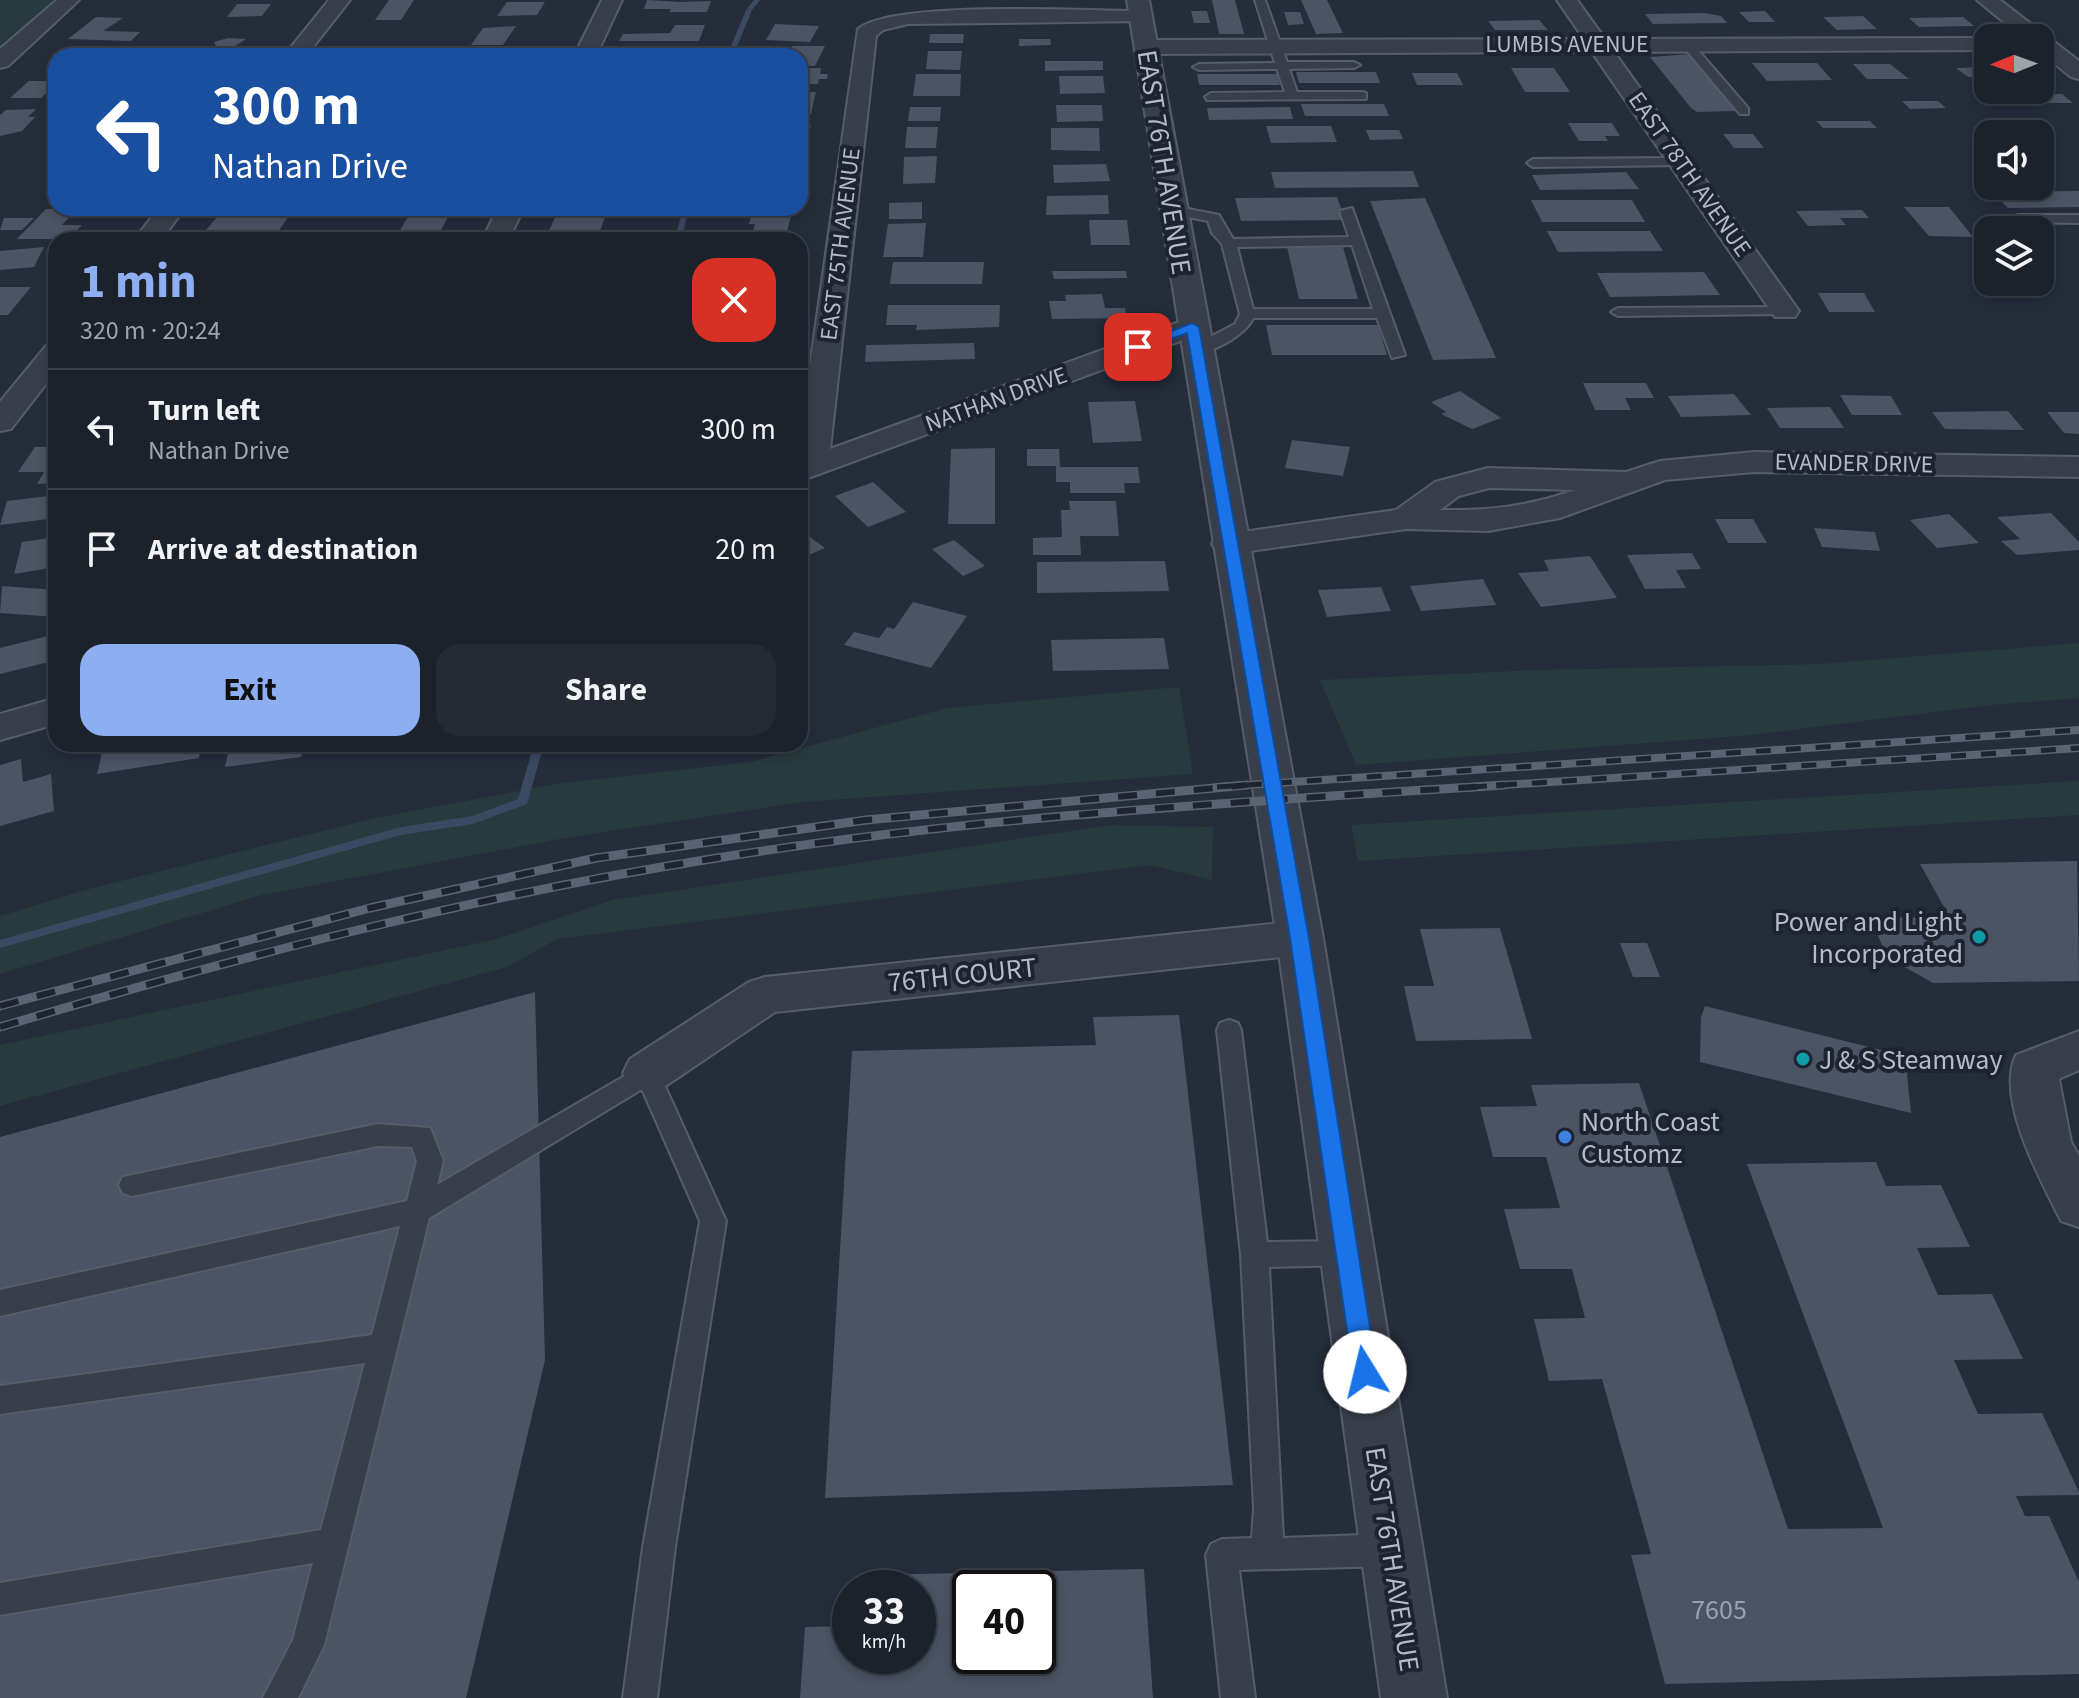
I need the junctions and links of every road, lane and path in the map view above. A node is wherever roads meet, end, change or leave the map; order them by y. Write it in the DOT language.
graph roads {
  1 [pos="69,0"];
  2 [pos="340,0"];
  3 [pos="612,0"];
  4 [pos="1260,0"];
  5 [pos="1567,0"];
  6 [pos="1987,0"];
  7 [pos="1139,9"];
  8 [pos="2017,24"];
  9 [pos="1598,44"];
  10 [pos="1687,44"];
  11 [pos="1974,44"];
  12 [pos="1273,45"];
  13 [pos="1146,47"];
  14 [pos="301,48"];
  15 [pos="589,48"];
  16 [pos="2054,53"];
  17 [pos="0,61"];
  18 [pos="1354,65"];
  19 [pos="1199,67"];
  20 [pos="1283,67"];
  21 [pos="2079,72"];
  22 [pos="1292,96"];
  23 [pos="1362,96"];
  24 [pos="1211,97"];
  25 [pos="1744,111"];
  26 [pos="1683,162"];
  27 [pos="1533,163"];
  28 [pos="1173,210"];
  29 [pos="1347,211"];
  30 [pos="166,216"];
  31 [pos="2054,219"];
  32 [pos="2079,219"];
  33 [pos="153,232"];
  34 [pos="1358,241"];
  35 [pos="1229,243"];
  36 [pos="1785,311"];
  37 [pos="1618,312"];
  38 [pos="1382,313"];
  39 [pos="1247,314"];
  40 [pos="1194,338"];
  41 [pos="1397,355"];
  42 [pos="0,382"];
  43 [pos="44,382"];
  44 [pos="0,422"];
  45 [pos="808,454"];
  46 [pos="808,467"];
  47 [pos="2079,467"];
  48 [pos="1229,544"];
  49 [pos="48,713"];
  50 [pos="0,727"];
  51 [pos="1300,938"];
  52 [pos="1229,1030"];
  53 [pos="2079,1050"];
  54 [pos="647,1073"];
  55 [pos="132,1185"];
  56 [pos="2079,1205"];
  57 [pos="419,1210"];
  58 [pos="1347,1253"];
  59 [pos="1255,1255"];
  60 [pos="0,1303"];
  61 [pos="384,1347"];
  62 [pos="0,1400"];
  63 [pos="334,1544"];
  64 [pos="1392,1550"];
  65 [pos="1267,1552"];
  66 [pos="0,1599"];
  67 [pos="280,1698"];
  68 [pos="640,1698"];
  69 [pos="1238,1698"];
  70 [pos="1414,1698"];
  1 -- 17 [label="street"];
  2 -- 14 [label="street"];
  3 -- 15 [label="street"];
  4 -- 12 [label="lane"];
  5 -- 9 [label="street, EAST 78TH AVENUE"];
  6 -- 8 [label="street"];
  7 -- 13 [label="street, EAST 76TH AVENUE"];
  7 -- 45 [label="street, EAST 75TH AVENUE"];
  9 -- 10 [label="street, LUMBIS AVENUE"];
  9 -- 12 [label="street, LUMBIS AVENUE"];
  9 -- 26 [label="street, EAST 78TH AVENUE"];
  10 -- 11 [label="street, LUMBIS AVENUE"];
  10 -- 25 [label="lane"];
  12 -- 13 [label="street, LUMBIS AVENUE"];
  12 -- 20 [label="lane"];
  13 -- 28 [label="street, EAST 76TH AVENUE"];
  16 -- 21 [label="street"];
  18 -- 20 [label="lane"];
  19 -- 20 [label="lane"];
  20 -- 22 [label="lane"];
  22 -- 23 [label="lane"];
  22 -- 24 [label="lane"];
  26 -- 27 [label="lane"];
  26 -- 36 [label="street, EAST 78TH AVENUE"];
  28 -- 35 [label="lane"];
  28 -- 40 [label="street, EAST 76TH AVENUE"];
  29 -- 34 [label="lane"];
  30 -- 33 [label="street"];
  31 -- 32 [label="lane"];
  34 -- 35 [label="lane"];
  34 -- 38 [label="lane"];
  35 -- 39 [label="lane"];
  36 -- 37 [label="lane"];
  38 -- 39 [label="lane"];
  38 -- 41 [label="lane"];
  39 -- 40 [label="lane"];
  40 -- 46 [label="street, NATHAN DRIVE"];
  40 -- 48 [label="street, EAST 76TH AVENUE"];
  42 -- 43 [label="street"];
  43 -- 44 [label="street"];
  47 -- 48 [label="street, EVANDER DRIVE"];
  48 -- 51 [label="street, EAST 76TH AVENUE"];
  49 -- 50 [label="street"];
  51 -- 54 [label="street, 76TH COURT"];
  51 -- 58 [label="street, EAST 76TH AVENUE"];
  52 -- 59 [label="lane"];
  53 -- 56 [label="street"];
  54 -- 57 [label="lane"];
  54 -- 68 [label="lane"];
  55 -- 57 [label="lane"];
  57 -- 60 [label="lane"];
  57 -- 61 [label="lane"];
  58 -- 59 [label="lane"];
  58 -- 64 [label="street, EAST 76TH AVENUE"];
  59 -- 65 [label="lane"];
  61 -- 62 [label="lane"];
  61 -- 63 [label="lane"];
  63 -- 66 [label="lane"];
  63 -- 67 [label="lane"];
  64 -- 65 [label="lane"];
  64 -- 70 [label="street, EAST 76TH AVENUE"];
  65 -- 69 [label="lane"];
}
